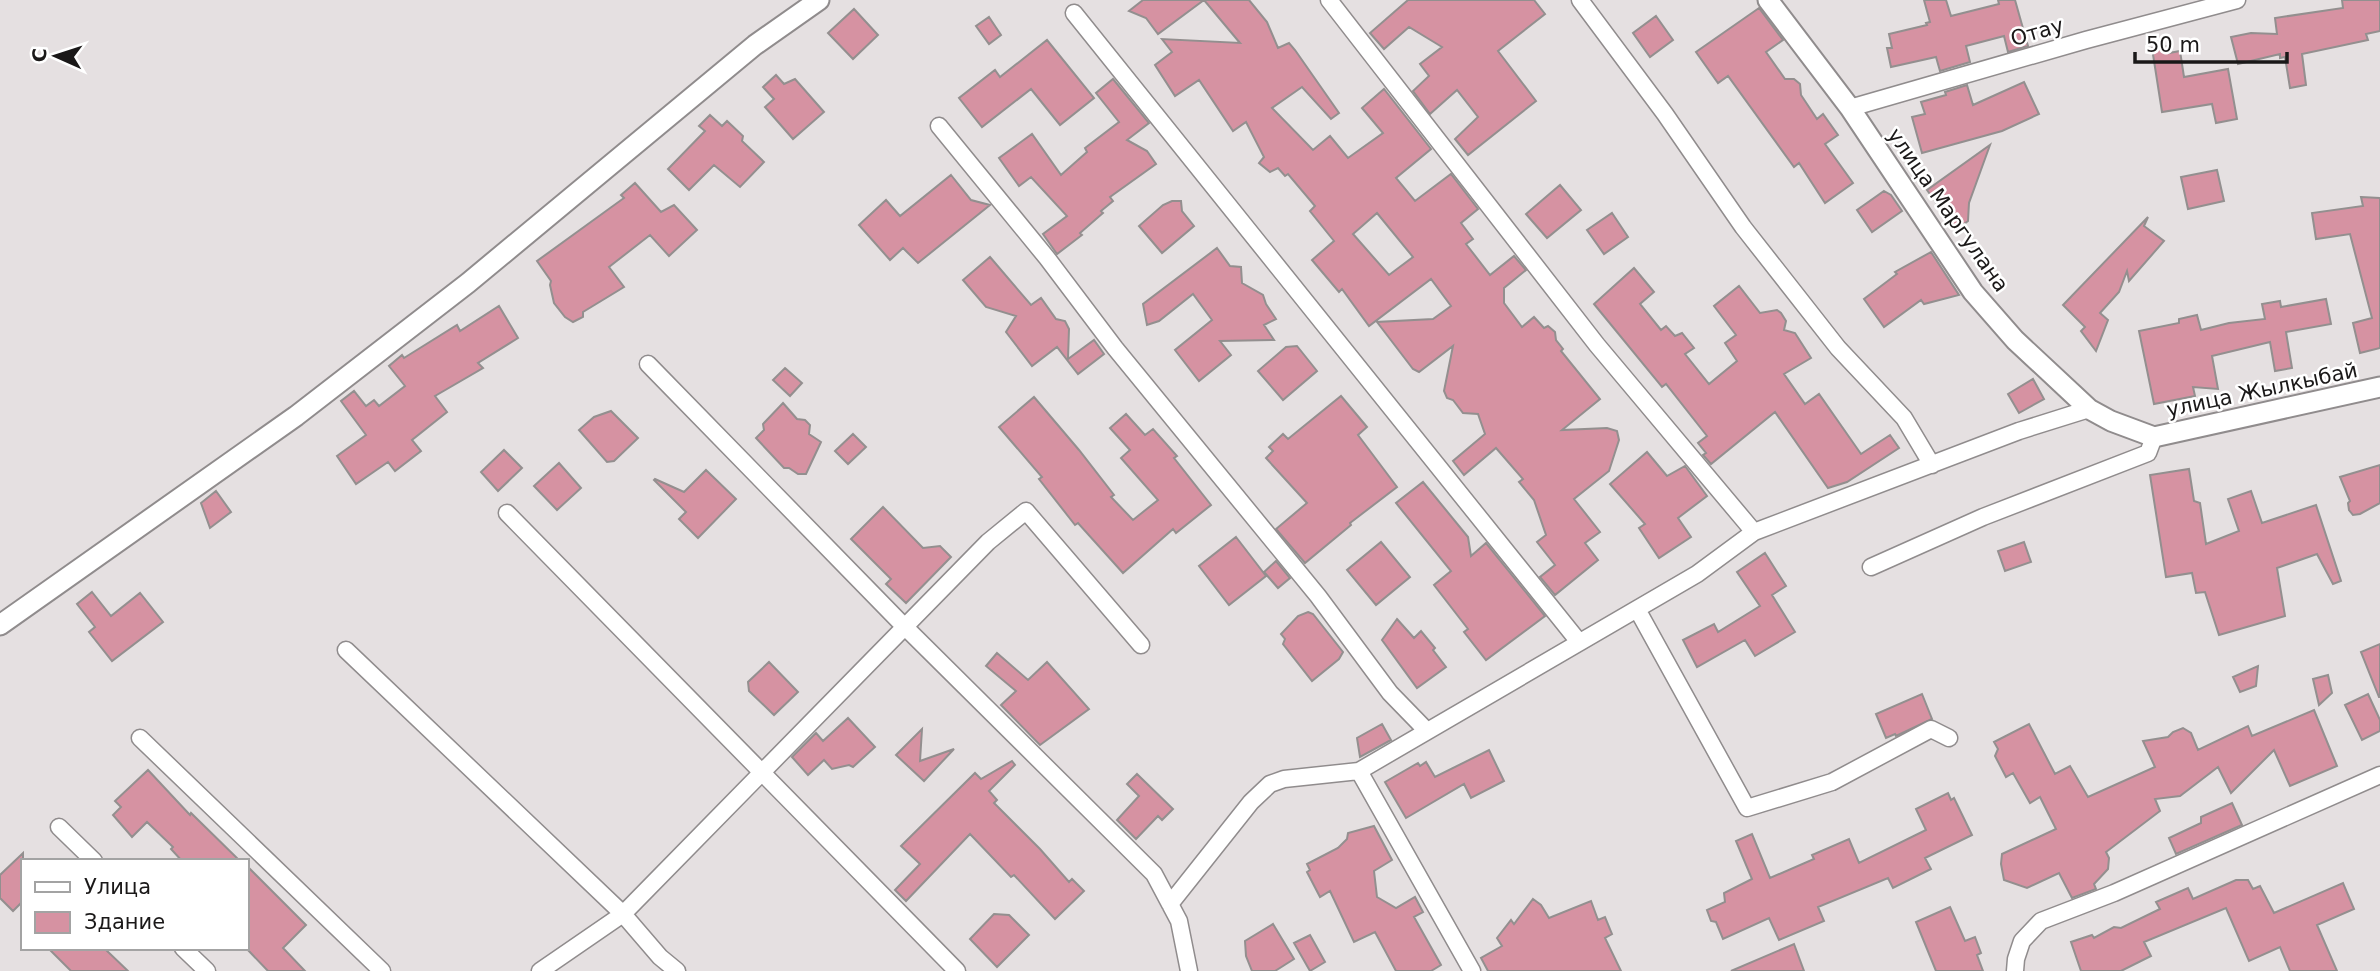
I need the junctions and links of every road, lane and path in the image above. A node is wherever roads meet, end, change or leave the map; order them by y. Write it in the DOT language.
graph roads {
  1 [pos="819,0"];
  2 [pos="1329,0"];
  3 [pos="1580,0"];
  4 [pos="1768,0"];
  5 [pos="2237,0"];
  6 [pos="1074,13"];
  7 [pos="1850,108"];
  8 [pos="939,126"];
  9 [pos="648,364"];
  10 [pos="2380,387"];
  11 [pos="2089,408"];
  12 [pos="2154,437"];
  13 [pos="1932,465"];
  14 [pos="507,513"];
  15 [pos="1754,532"];
  16 [pos="1871,567"];
  17 [pos="1637,609"];
  18 [pos="0,625"];
  19 [pos="905,627"];
  20 [pos="1579,642"];
  21 [pos="1141,645"];
  22 [pos="346,650"];
  23 [pos="1427,731"];
  24 [pos="140,738"];
  25 [pos="1949,738"];
  26 [pos="1359,771"];
  27 [pos="760,773"];
  28 [pos="2380,775"];
  29 [pos="59,827"];
  30 [pos="91,859"];
  31 [pos="1170,904"];
  32 [pos="623,914"];
  33 [pos="185,950"];
  34 [pos="206,971"];
  35 [pos="382,971"];
  36 [pos="540,971"];
  37 [pos="677,971"];
  38 [pos="957,971"];
  39 [pos="1189,971"];
  40 [pos="1472,971"];
  41 [pos="2015,971"];
  1 -- 18 [label="street"];
  2 -- 15 [label="street"];
  3 -- 13 [label="street"];
  4 -- 7 [label="street, улица Маргулана"];
  5 -- 7 [label="street, Отау"];
  6 -- 20 [label="street"];
  7 -- 11 [label="street, улица Маргулана"];
  8 -- 23 [label="street"];
  9 -- 19 [label="street"];
  10 -- 12 [label="street, улица Жылкыбай"];
  11 -- 12 [label="street, улица Маргулана"];
  11 -- 13 [label="street"];
  12 -- 16 [label="street"];
  13 -- 15 [label="street"];
  14 -- 27 [label="street"];
  15 -- 17 [label="street"];
  17 -- 20 [label="street"];
  17 -- 25 [label="street"];
  19 -- 21 [label="street"];
  19 -- 27 [label="street"];
  19 -- 31 [label="street"];
  20 -- 23 [label="street"];
  22 -- 32 [label="street"];
  23 -- 26 [label="street"];
  24 -- 35 [label="street"];
  26 -- 31 [label="street"];
  26 -- 40 [label="street"];
  27 -- 32 [label="street"];
  27 -- 38 [label="street"];
  28 -- 41 [label="street"];
  29 -- 30 [label="street"];
  31 -- 39 [label="street"];
  32 -- 36 [label="street"];
  32 -- 37 [label="street"];
  33 -- 34 [label="street"];
}
